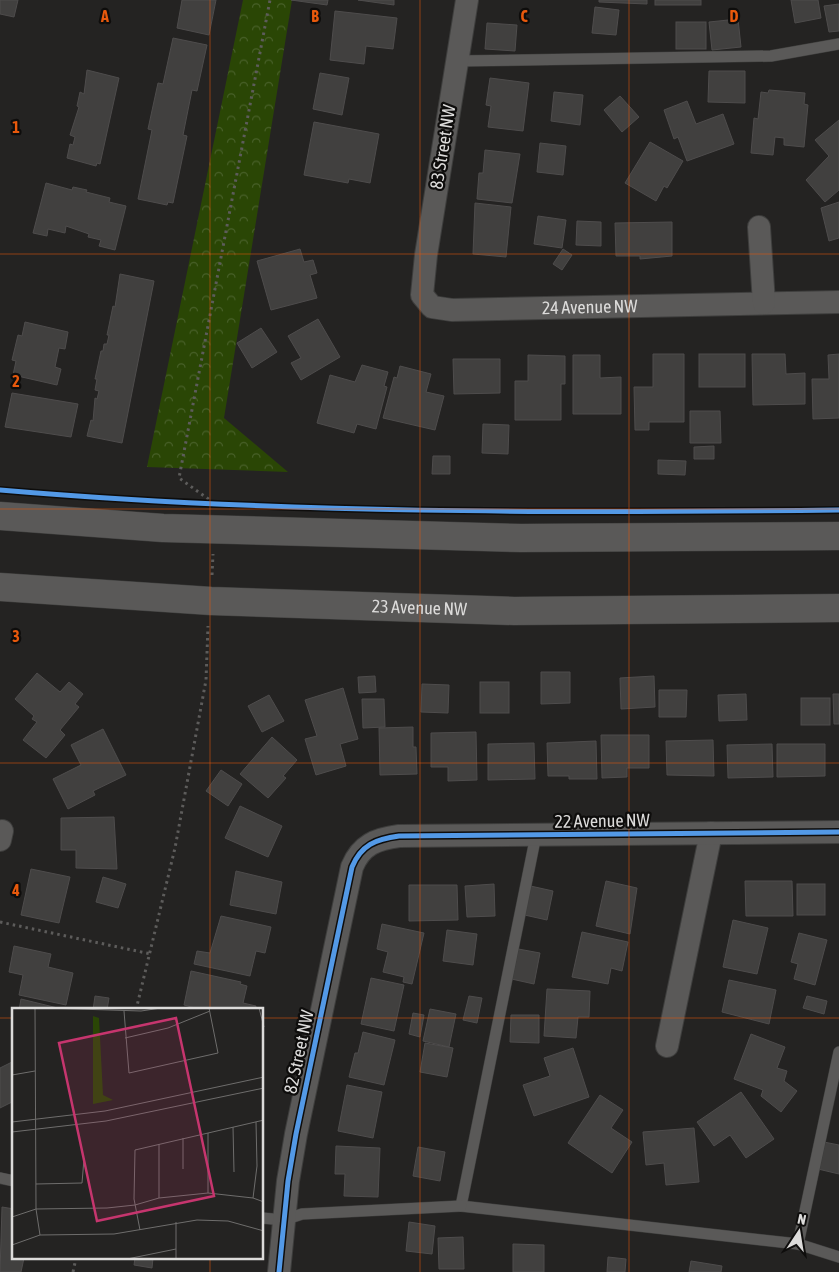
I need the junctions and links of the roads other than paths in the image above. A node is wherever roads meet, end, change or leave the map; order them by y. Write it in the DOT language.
graph roads {
  1 [pos="467,0"];
  2 [pos="839,44"];
  3 [pos="456,62"];
  4 [pos="759,228"];
  5 [pos="422,295"];
  6 [pos="839,302"];
  7 [pos="764,303"];
  8 [pos="0,516"];
  9 [pos="839,536"];
  10 [pos="0,587"];
  11 [pos="839,608"];
  12 [pos="839,832"];
  13 [pos="711,833"];
  14 [pos="536,835"];
  15 [pos="367,845"];
  16 [pos="667,1046"];
  17 [pos="839,1052"];
  18 [pos="461,1206"];
  19 [pos="273,1219"];
  20 [pos="798,1244"];
  21 [pos="839,1257"];
  22 [pos="279,1272"];
  1 -- 3 [label="street, 83 Street NW"];
  2 -- 3 [label="lane"];
  3 -- 5 [label="street, 83 Street NW"];
  4 -- 7 [label="street"];
  5 -- 7 [label="street, 24 Avenue NW"];
  6 -- 7 [label="street, 24 Avenue NW"];
  8 -- 9 [label="main road"];
  10 -- 11 [label="main road, 23 Avenue NW"];
  12 -- 13 [label="street, 22 Avenue NW"];
  13 -- 14 [label="street, 22 Avenue NW"];
  13 -- 16 [label="street"];
  14 -- 15 [label="street, 22 Avenue NW"];
  14 -- 18 [label="lane"];
  15 -- 19 [label="street, 82 Street NW"];
  17 -- 20 [label="lane"];
  18 -- 19 [label="lane"];
  18 -- 20 [label="lane"];
  19 -- 22 [label="street, 82 Street NW"];
  20 -- 21 [label="lane"];
}
